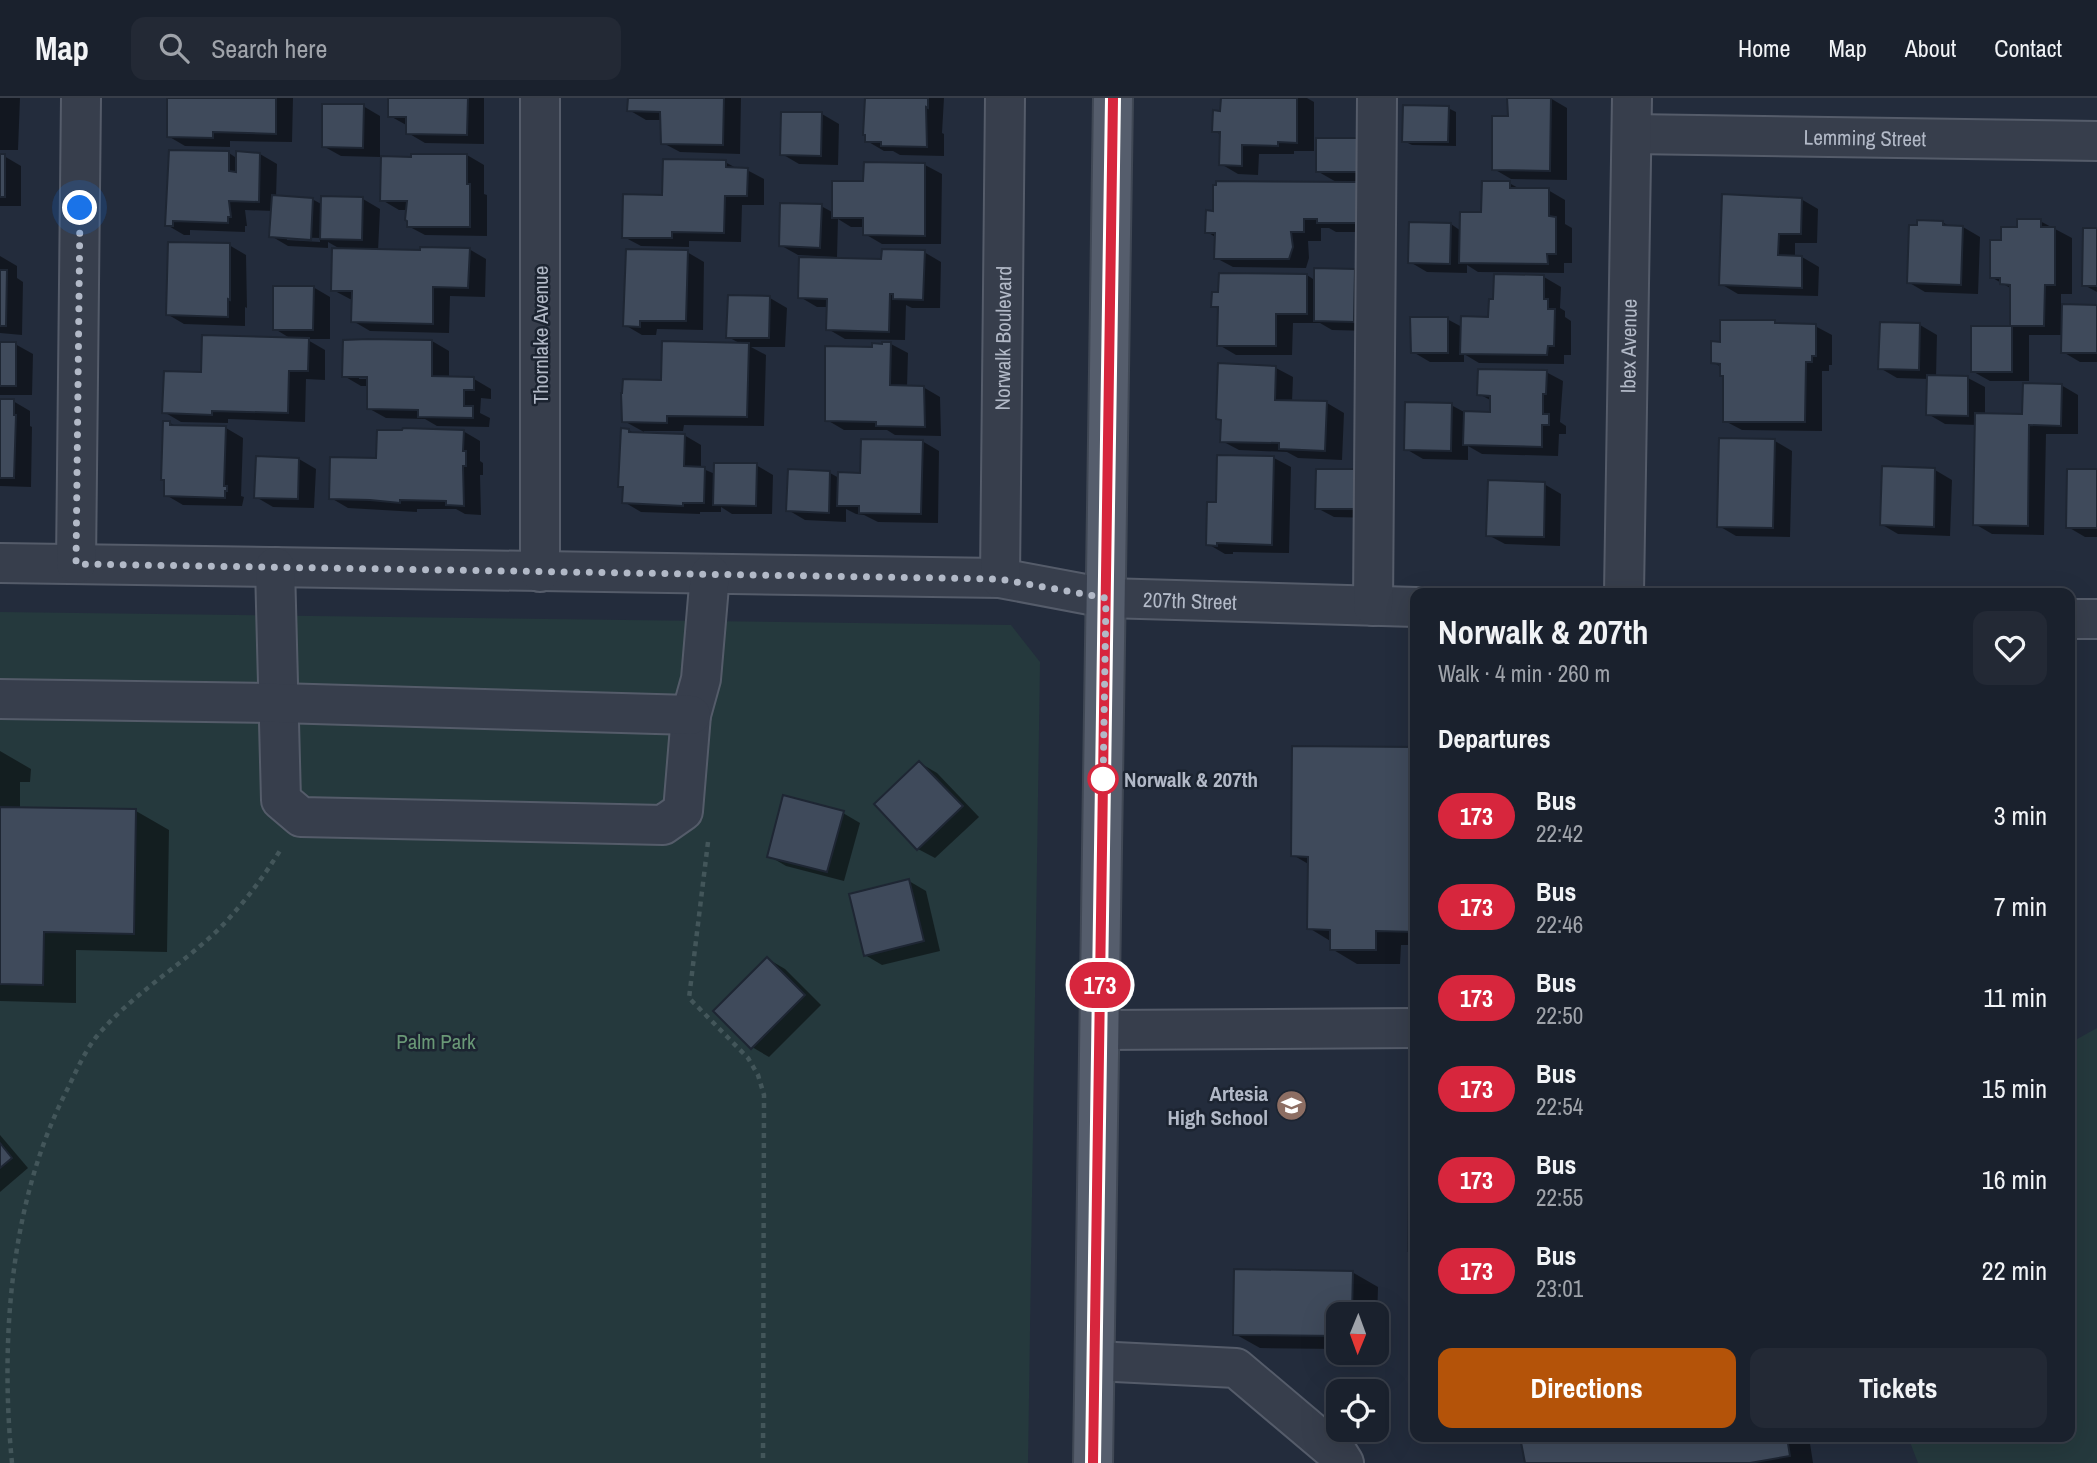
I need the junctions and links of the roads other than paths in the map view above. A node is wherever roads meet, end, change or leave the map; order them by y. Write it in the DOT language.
graph roads {
  1 [pos="81,98"];
  2 [pos="540,98"];
  3 [pos="1005,98"];
  4 [pos="1113,98"];
  5 [pos="1377,98"];
  6 [pos="1632,116"];
  7 [pos="2097,141"];
  8 [pos="0,563"];
  9 [pos="76,564"];
  10 [pos="275,567"];
  11 [pos="540,572"];
  12 [pos="709,574"];
  13 [pos="999,579"];
  14 [pos="1624,588"];
  15 [pos="1106,598"];
  16 [pos="1373,606"];
  17 [pos="1410,607"];
  18 [pos="2075,619"];
  19 [pos="2097,620"];
  20 [pos="0,699"];
  21 [pos="279,703"];
  22 [pos="691,715"];
  23 [pos="1410,1028"];
  24 [pos="1100,1030"];
  25 [pos="1095,1361"];
  26 [pos="1093,1463"];
  27 [pos="1344,1463"];
  1 -- 9 [label="street"];
  2 -- 11 [label="street, Thornlake Avenue"];
  3 -- 13 [label="street, Norwalk Boulevard"];
  4 -- 15 [label="main road"];
  5 -- 16 [label="street"];
  6 -- 7 [label="street, Lemming Street"];
  6 -- 14 [label="street, Ibex Avenue"];
  8 -- 9 [label="street, 207th Street"];
  9 -- 10 [label="street, 207th Street"];
  10 -- 11 [label="street, 207th Street"];
  10 -- 21 [label="street"];
  11 -- 12 [label="street, 207th Street"];
  12 -- 13 [label="street, 207th Street"];
  12 -- 22 [label="street"];
  13 -- 15 [label="street, 207th Street"];
  15 -- 16 [label="street, 207th Street"];
  15 -- 24 [label="main road"];
  16 -- 17 [label="street, 207th Street"];
  18 -- 19 [label="street"];
  20 -- 21 [label="street"];
  21 -- 22 [label="street"];
  21 -- 22 [label="street"];
  23 -- 24 [label="street"];
  24 -- 25 [label="main road"];
  25 -- 26 [label="main road"];
  25 -- 27 [label="street"];
}
